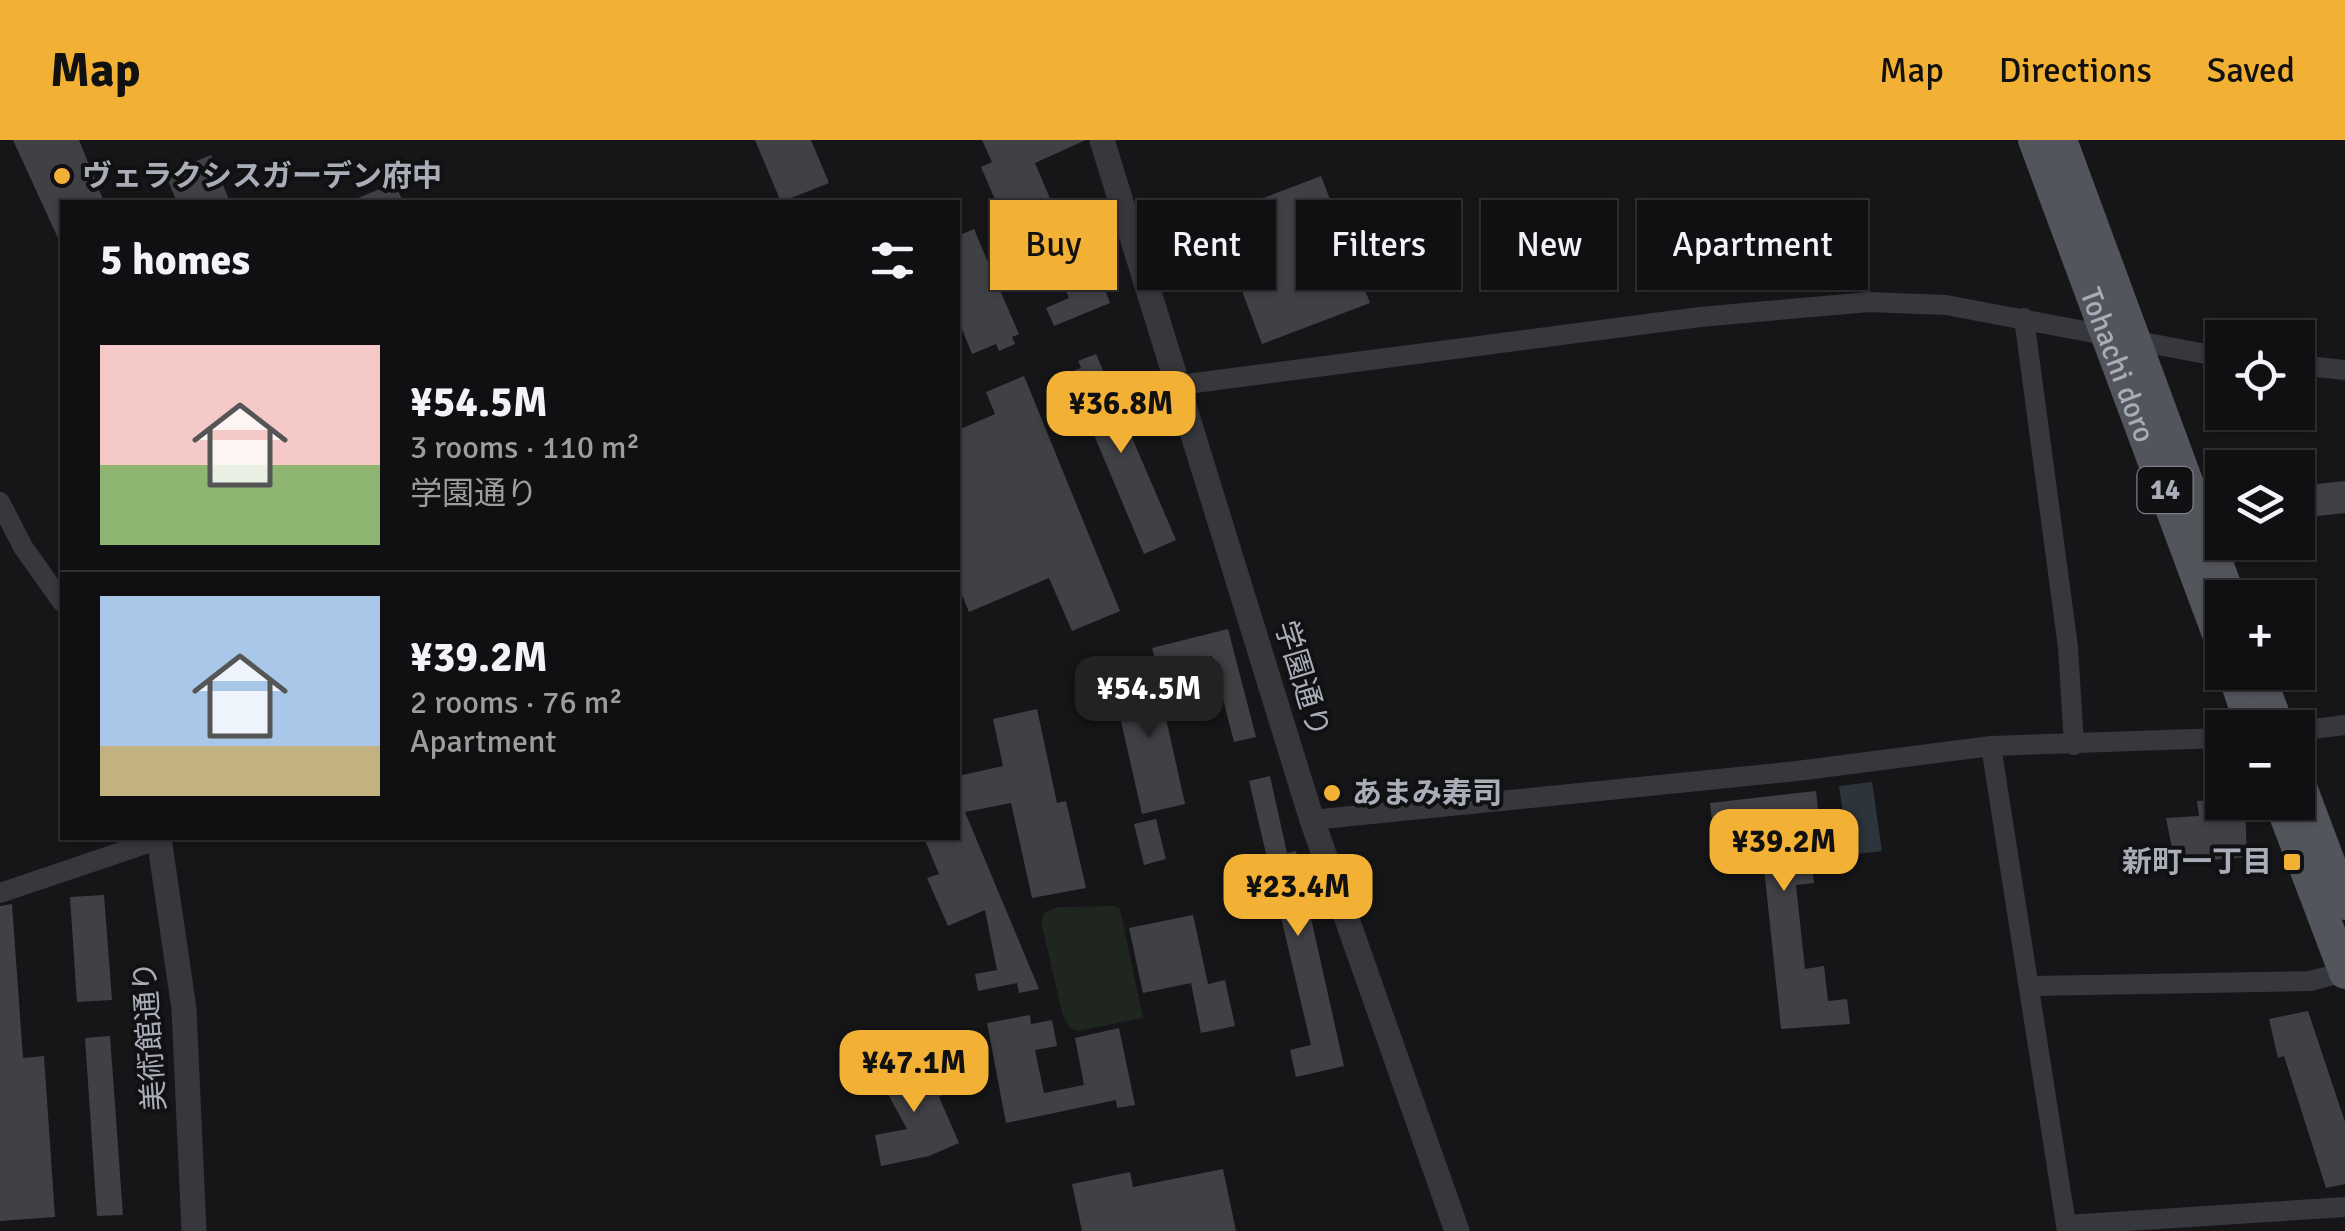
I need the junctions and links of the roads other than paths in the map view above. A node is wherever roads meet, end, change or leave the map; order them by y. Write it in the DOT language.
graph roads {
  1 [pos="1102,140"];
  2 [pos="2034,140"];
  3 [pos="2061,140"];
  4 [pos="2024,318"];
  5 [pos="2122,339"];
  6 [pos="2205,354"];
  7 [pos="2315,367"];
  8 [pos="2345,370"];
  9 [pos="1179,385"];
  10 [pos="0,502"];
  11 [pos="2222,580"];
  12 [pos="2205,593"];
  13 [pos="60,599"];
  14 [pos="2345,725"];
  15 [pos="2315,729"];
  16 [pos="2205,739"];
  17 [pos="2074,745"];
  18 [pos="1991,746"];
  19 [pos="1312,820"];
  20 [pos="2287,820"];
  21 [pos="2313,820"];
  22 [pos="153,840"];
  23 [pos="159,840"];
  24 [pos="0,894"];
  25 [pos="2345,904"];
  26 [pos="2345,973"];
  27 [pos="2028,986"];
  28 [pos="2340,1208"];
  29 [pos="2066,1228"];
  30 [pos="194,1231"];
  31 [pos="1457,1231"];
  32 [pos="2338,1231"];
  1 -- 9 [label="street, 学園通り"];
  2 -- 5 [label="main road, Tohachi doro / 14"];
  3 -- 5 [label="main road, Tohachi doro / 14"];
  4 -- 5 [label="street"];
  4 -- 9 [label="street"];
  4 -- 17 [label="street"];
  5 -- 6 [label="street"];
  5 -- 11 [label="main road, Tohachi doro / 14"];
  5 -- 12 [label="main road, Tohachi doro / 14"];
  7 -- 8 [label="street"];
  9 -- 19 [label="street, 学園通り"];
  10 -- 13 [label="street"];
  14 -- 15 [label="street"];
  16 -- 17 [label="street"];
  17 -- 18 [label="street"];
  18 -- 19 [label="street"];
  18 -- 27 [label="street"];
  19 -- 31 [label="street, 学園通り"];
  20 -- 26 [label="main road"];
  21 -- 25 [label="main road"];
  22 -- 24 [label="street"];
  23 -- 30 [label="street, 美術館通り"];
  26 -- 27 [label="street"];
  27 -- 29 [label="street"];
  28 -- 29 [label="street"];
  28 -- 32 [label="street"];
}
